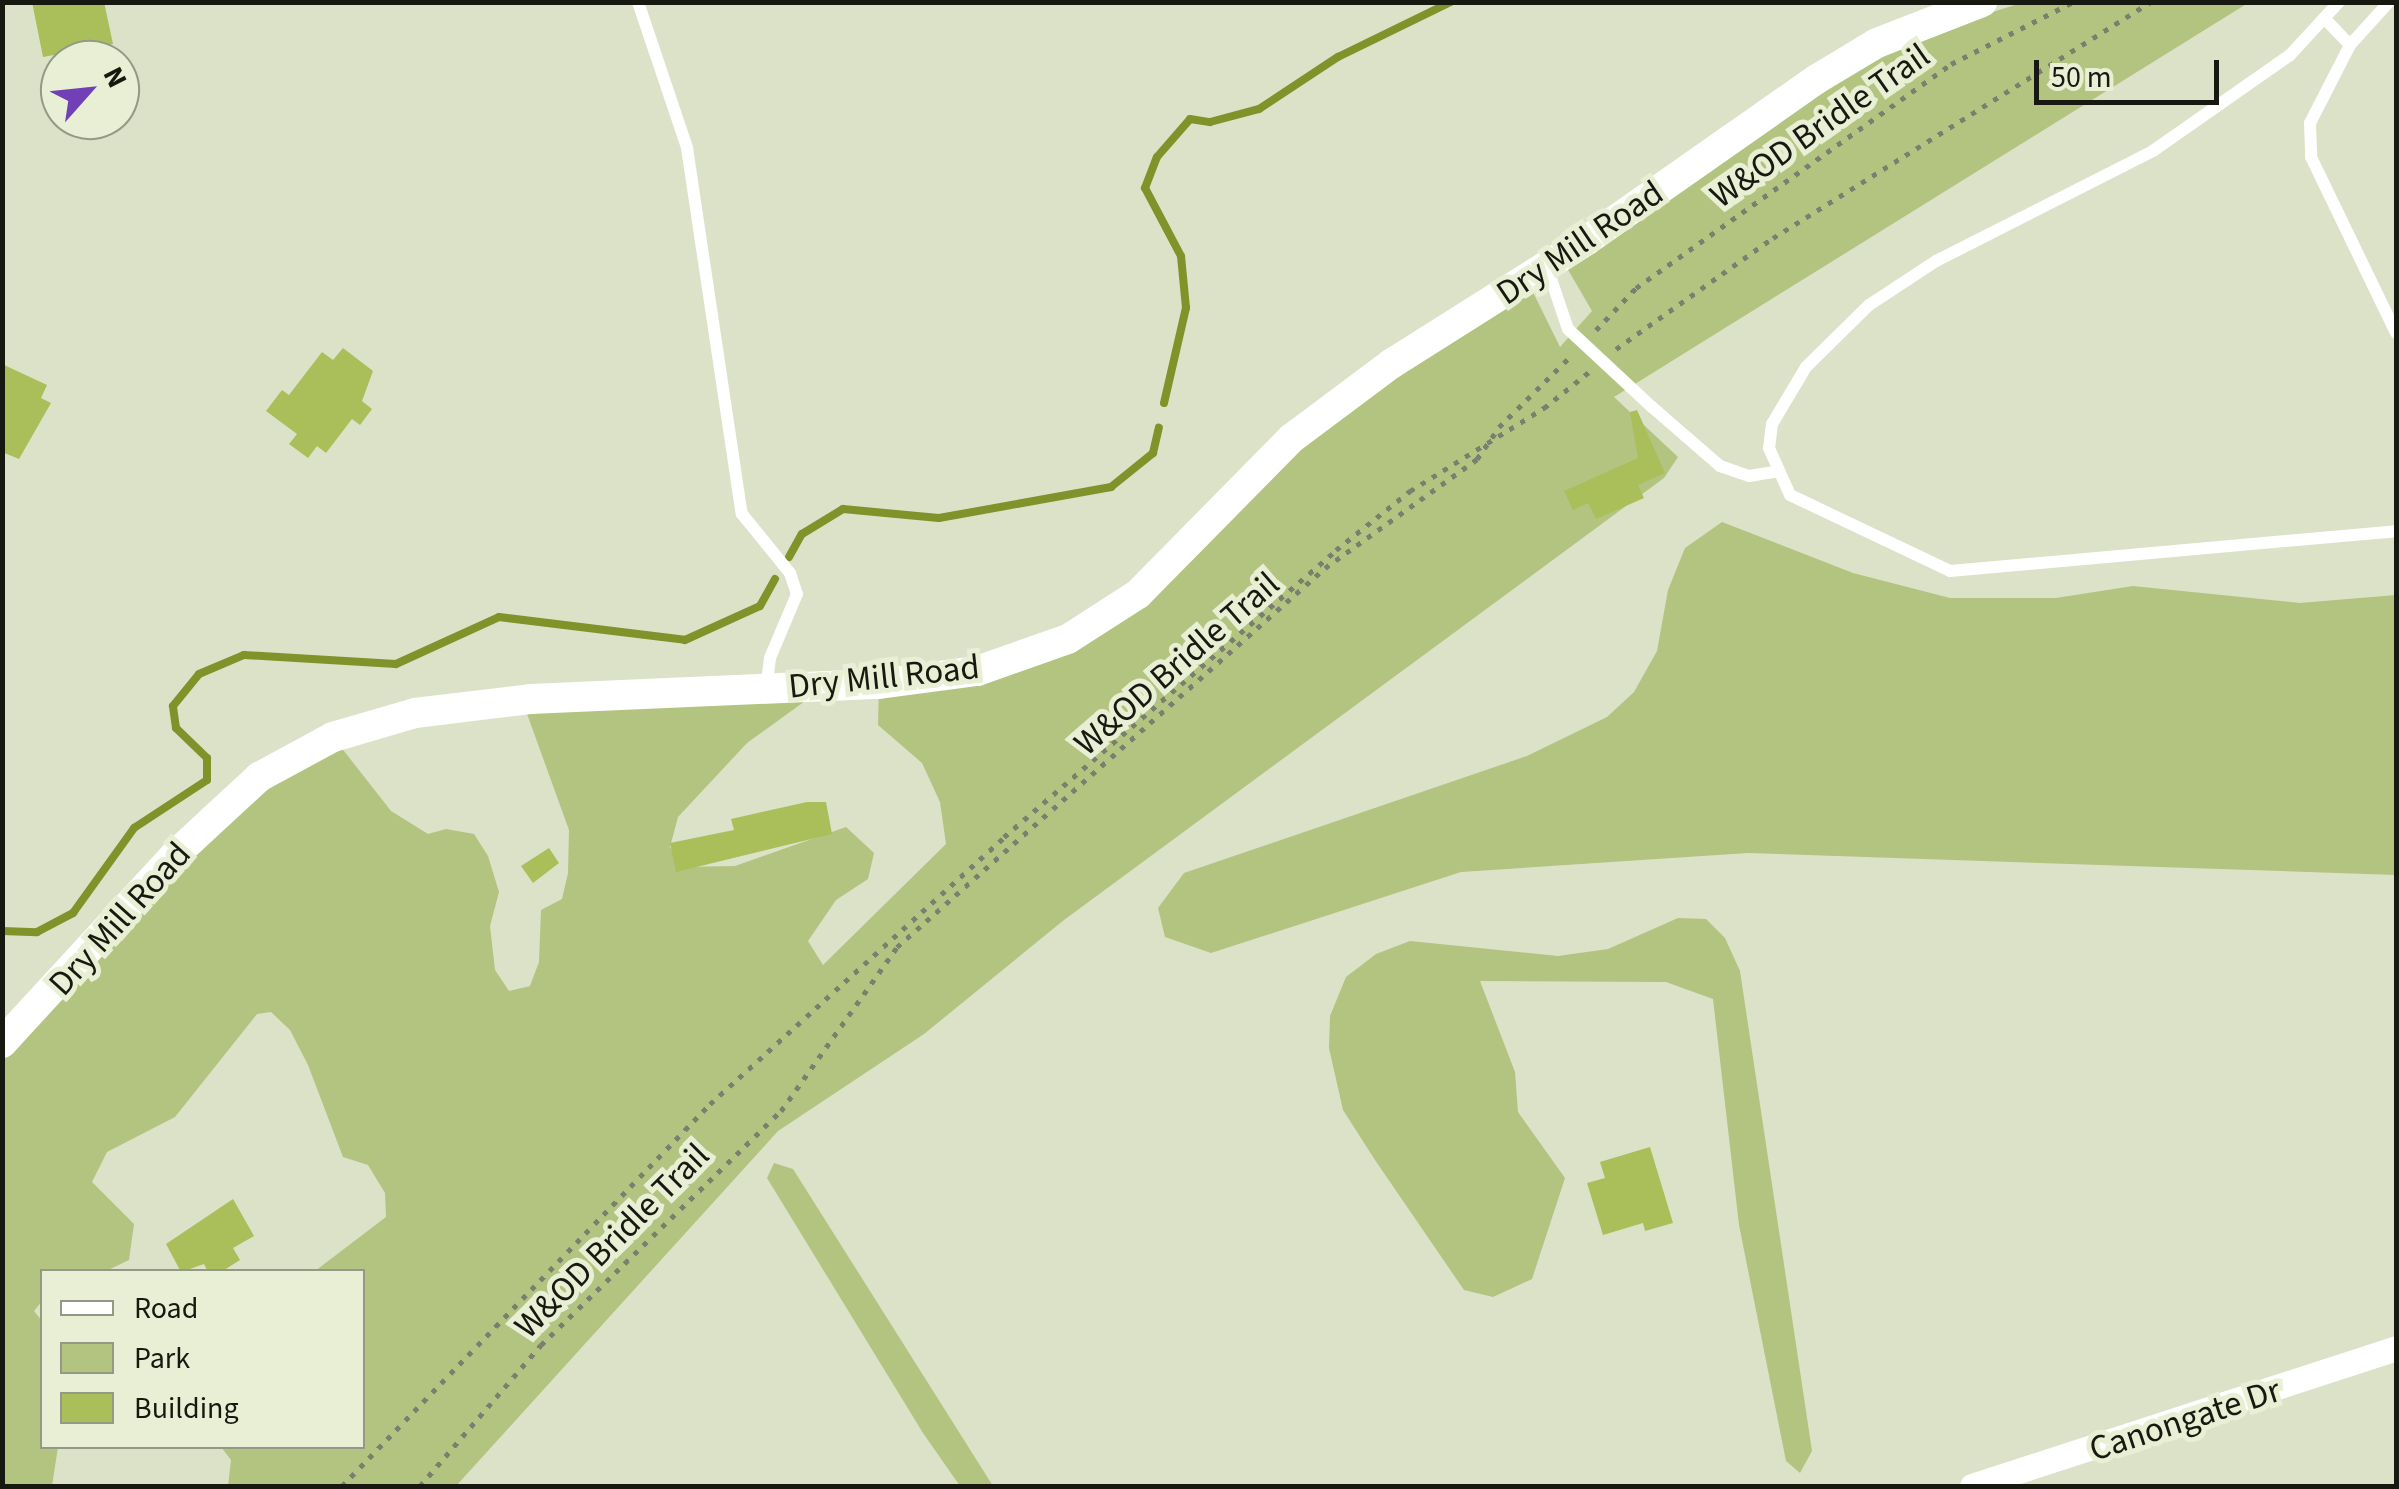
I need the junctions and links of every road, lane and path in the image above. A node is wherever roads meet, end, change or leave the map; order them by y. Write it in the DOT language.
graph roads {
  1 [pos="638,2"];
  2 [pos="1982,2"];
  3 [pos="2073,2"];
  4 [pos="2150,2"];
  5 [pos="2338,2"];
  6 [pos="2388,2"];
  7 [pos="2324,18"];
  8 [pos="2350,45"];
  9 [pos="1547,266"];
  10 [pos="2396,332"];
  11 [pos="1583,344"];
  12 [pos="1602,360"];
  13 [pos="1490,440"];
  14 [pos="1774,472"];
  15 [pos="2396,531"];
  16 [pos="766,689"];
  17 [pos="2,1044"];
  18 [pos="2396,1348"];
  19 [pos="342,1486"];
  20 [pos="420,1486"];
  21 [pos="1972,1486"];
  1 -- 16 [label="lane"];
  2 -- 9 [label="street, Dry Mill Road"];
  3 -- 11 [label="path, W&OD Bridle Trail"];
  4 -- 12 [label="path"];
  5 -- 7 [label="lane"];
  6 -- 8 [label="lane"];
  7 -- 8 [label="lane"];
  7 -- 14 [label="lane"];
  8 -- 10 [label="lane"];
  9 -- 11 [label="lane"];
  9 -- 16 [label="street, Dry Mill Road"];
  11 -- 12 [label="lane"];
  11 -- 13 [label="path, W&OD Bridle Trail"];
  12 -- 13 [label="path"];
  12 -- 14 [label="lane"];
  13 -- 19 [label="path"];
  13 -- 20 [label="path, W&OD Bridle Trail"];
  14 -- 15 [label="lane"];
  16 -- 17 [label="street, Dry Mill Road"];
  18 -- 21 [label="street, Canongate Dr"];
}
